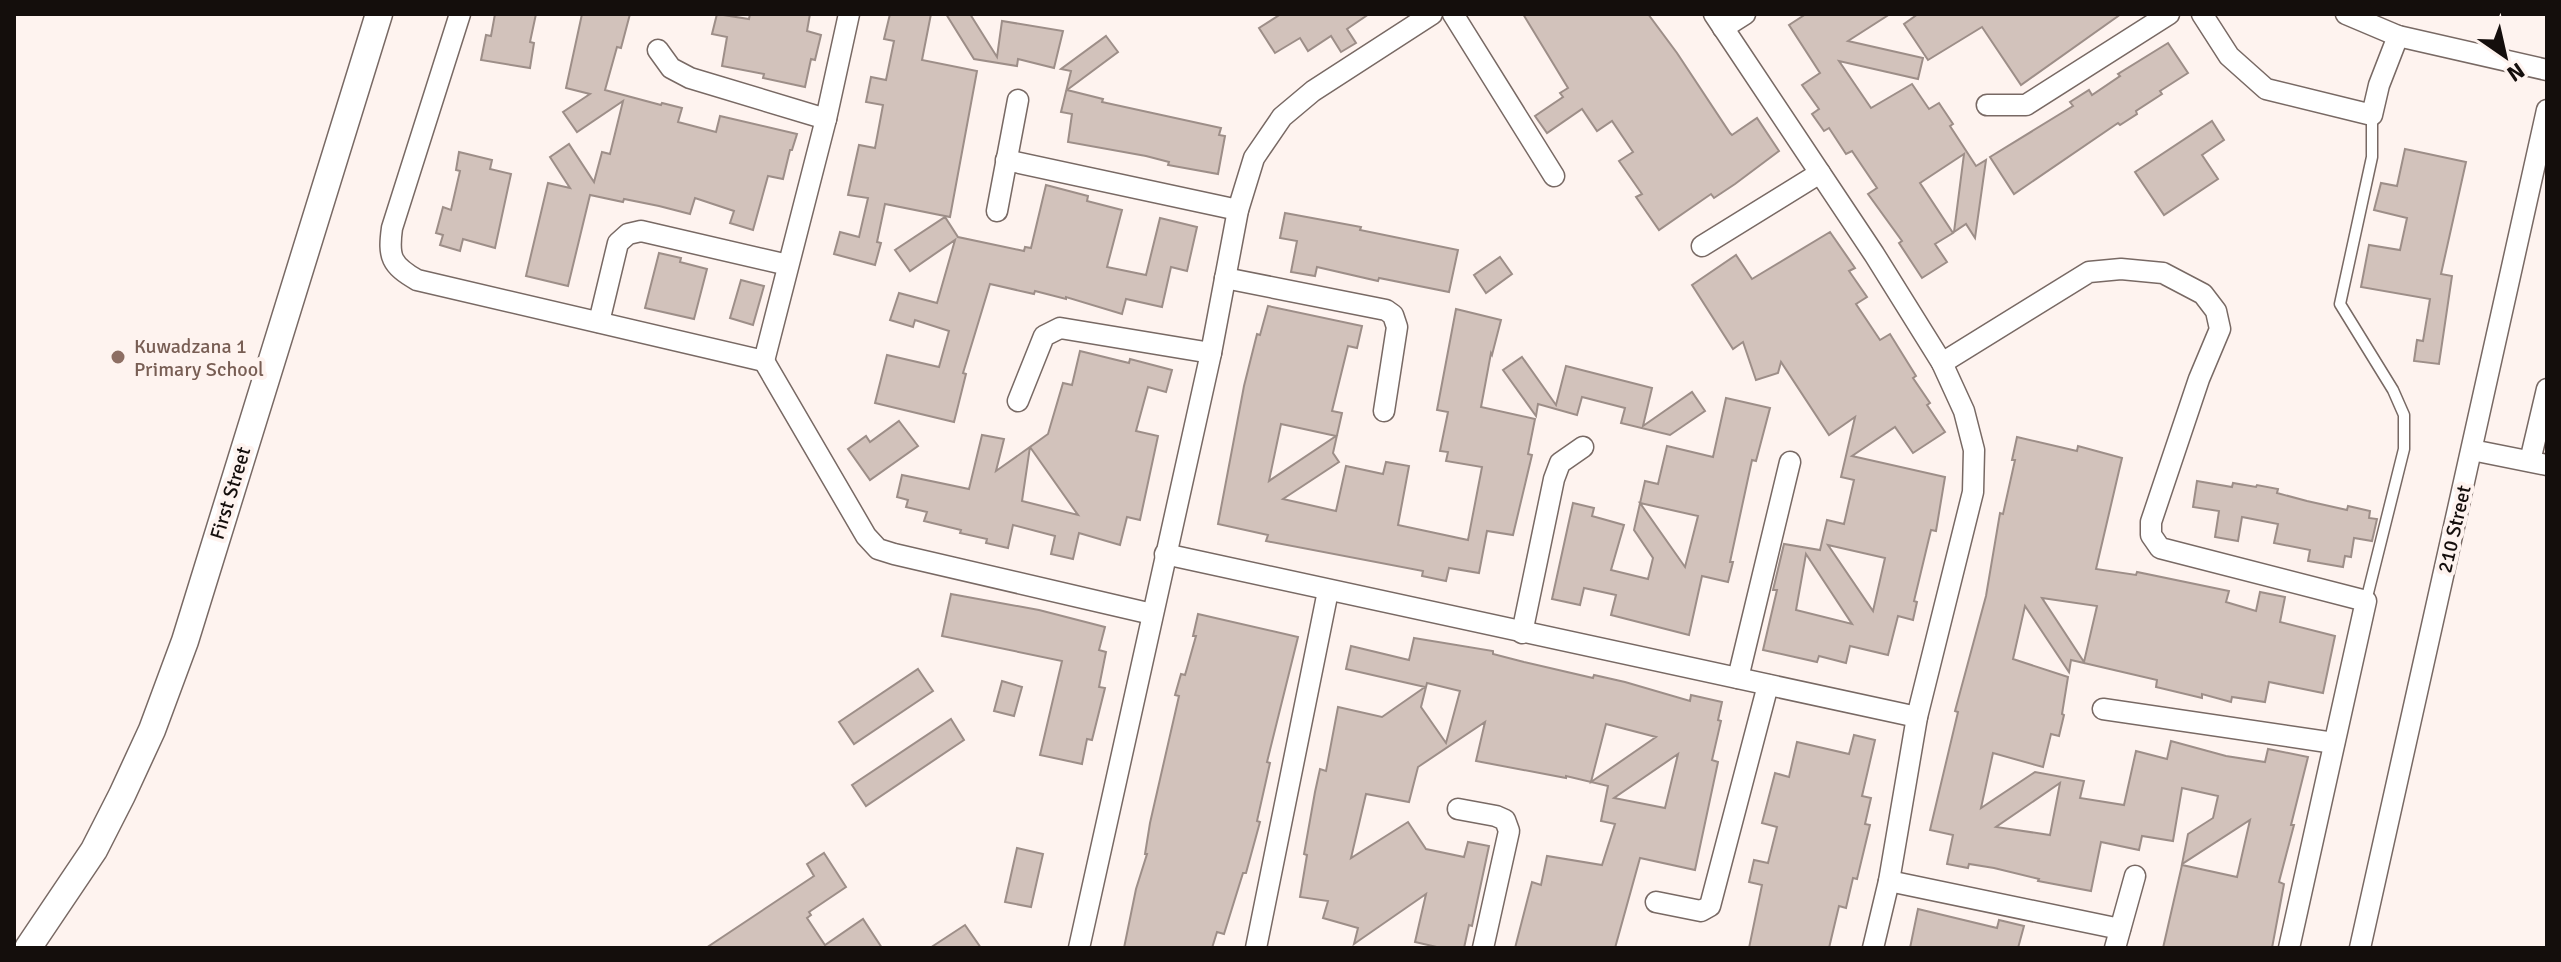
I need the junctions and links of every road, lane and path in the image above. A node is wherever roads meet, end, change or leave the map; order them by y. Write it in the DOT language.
graph roads {
  1 [pos="379,14"];
  2 [pos="460,14"];
  3 [pos="849,14"];
  4 [pos="1432,14"];
  5 [pos="1453,14"];
  6 [pos="1745,14"];
  7 [pos="2169,14"];
  8 [pos="2202,14"];
  9 [pos="2346,14"];
  10 [pos="1718,21"];
  11 [pos="2398,36"];
  12 [pos="658,50"];
  13 [pos="2547,70"];
  14 [pos="1018,100"];
  15 [pos="1987,105"];
  16 [pos="2547,110"];
  17 [pos="2372,115"];
  18 [pos="826,119"];
  19 [pos="1006,160"];
  20 [pos="1820,173"];
  21 [pos="1554,176"];
  22 [pos="1238,210"];
  23 [pos="997,211"];
  24 [pos="1702,246"];
  25 [pos="788,265"];
  26 [pos="1225,278"];
  27 [pos="599,322"];
  28 [pos="1211,353"];
  29 [pos="764,361"];
  30 [pos="1942,363"];
  31 [pos="2547,389"];
  32 [pos="1018,401"];
  33 [pos="1384,411"];
  34 [pos="1583,447"];
  35 [pos="2472,450"];
  36 [pos="1790,462"];
  37 [pos="2538,463"];
  38 [pos="1165,554"];
  39 [pos="1328,591"];
  40 [pos="2366,601"];
  41 [pos="1152,614"];
  42 [pos="1522,633"];
  43 [pos="1738,678"];
  44 [pos="1768,685"];
  45 [pos="2103,709"];
  46 [pos="1917,717"];
  47 [pos="2334,743"];
  48 [pos="1458,809"];
  49 [pos="2135,876"];
  50 [pos="1889,881"];
  51 [pos="1656,902"];
  52 [pos="2117,939"];
  53 [pos="28,948"];
  54 [pos="1079,948"];
  55 [pos="1256,948"];
  56 [pos="1483,948"];
  57 [pos="1873,948"];
  58 [pos="2289,948"];
  59 [pos="2360,948"];
  1 -- 53 [label="street, First Street"];
  2 -- 27 [label="street"];
  3 -- 18 [label="street"];
  4 -- 22 [label="street"];
  5 -- 21 [label="street"];
  6 -- 10 [label="street"];
  7 -- 15 [label="street"];
  8 -- 17 [label="street"];
  9 -- 11 [label="street"];
  10 -- 20 [label="street"];
  11 -- 13 [label="street"];
  11 -- 17 [label="street"];
  12 -- 18 [label="street"];
  14 -- 19 [label="street"];
  16 -- 35 [label="street, 210 Street"];
  17 -- 40 [label="lane"];
  18 -- 25 [label="street"];
  19 -- 22 [label="street"];
  19 -- 23 [label="street"];
  20 -- 24 [label="street"];
  20 -- 30 [label="street"];
  22 -- 26 [label="street"];
  25 -- 27 [label="street"];
  25 -- 29 [label="street"];
  26 -- 28 [label="street"];
  26 -- 33 [label="street"];
  27 -- 29 [label="street"];
  28 -- 32 [label="street"];
  28 -- 38 [label="street"];
  29 -- 41 [label="street"];
  30 -- 40 [label="street"];
  30 -- 46 [label="street"];
  31 -- 37 [label="street"];
  34 -- 42 [label="street"];
  35 -- 37 [label="street"];
  35 -- 59 [label="street, 210 Street"];
  36 -- 43 [label="street"];
  38 -- 39 [label="street"];
  38 -- 41 [label="street"];
  39 -- 42 [label="street"];
  39 -- 55 [label="street"];
  40 -- 47 [label="street"];
  41 -- 54 [label="street"];
  42 -- 43 [label="street"];
  43 -- 44 [label="street"];
  44 -- 46 [label="street"];
  44 -- 51 [label="street"];
  45 -- 47 [label="street"];
  46 -- 50 [label="street"];
  47 -- 58 [label="street"];
  48 -- 56 [label="street"];
  49 -- 52 [label="street"];
  50 -- 52 [label="street"];
  50 -- 57 [label="street"];
}
